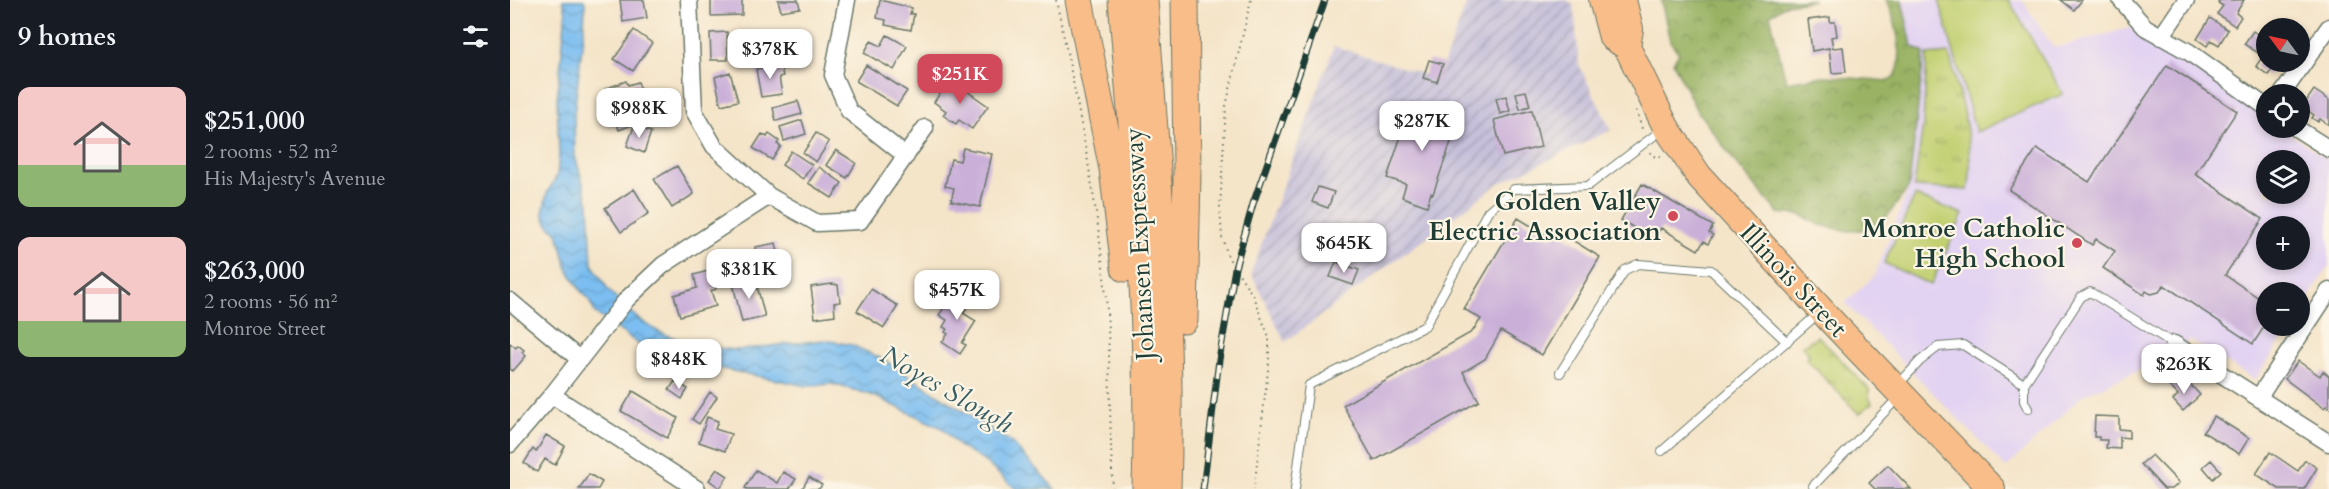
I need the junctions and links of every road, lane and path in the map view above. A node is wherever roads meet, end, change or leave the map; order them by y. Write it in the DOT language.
graph roads {
  1 [pos="689,0"];
  2 [pos="847,0"];
  3 [pos="1056,0"];
  4 [pos="1079,0"];
  5 [pos="1122,0"];
  6 [pos="1144,0"];
  7 [pos="1185,0"];
  8 [pos="1251,0"];
  9 [pos="1602,0"];
  10 [pos="1623,0"];
  11 [pos="2121,0"];
  12 [pos="2186,0"];
  13 [pos="2329,27"];
  14 [pos="2161,37"];
  15 [pos="1627,47"];
  16 [pos="2289,84"];
  17 [pos="2256,100"];
  18 [pos="1666,127"];
  19 [pos="925,128"];
  20 [pos="2310,137"];
  21 [pos="2329,149"];
  22 [pos="906,156"];
  23 [pos="769,196"];
  24 [pos="2329,291"];
  25 [pos="510,302"];
  26 [pos="1822,310"];
  27 [pos="1787,342"];
  28 [pos="2174,344"];
  29 [pos="579,359"];
  30 [pos="1560,373"];
  31 [pos="2024,384"];
  32 [pos="1898,391"];
  33 [pos="552,395"];
  34 [pos="2259,397"];
  35 [pos="1148,407"];
  36 [pos="2028,409"];
  37 [pos="2329,443"];
  38 [pos="510,444"];
  39 [pos="1662,451"];
  40 [pos="1813,486"];
  41 [pos="697,489"];
  42 [pos="1113,489"];
  43 [pos="1146,489"];
  44 [pos="1169,489"];
  45 [pos="1254,489"];
  46 [pos="1295,489"];
  47 [pos="1992,489"];
  1 -- 23 [label="street"];
  2 -- 22 [label="street"];
  3 -- 42 [label="path"];
  4 -- 35 [label="highway"];
  5 -- 35 [label="highway, Johansen Expressway"];
  6 -- 44 [label="highway, Johansen Expressway"];
  7 -- 44 [label="highway"];
  8 -- 45 [label="path"];
  9 -- 15 [label="main road, Illinois Street"];
  10 -- 15 [label="main road, Illinois Street"];
  11 -- 14 [label="street"];
  12 -- 14 [label="street"];
  13 -- 16 [label="street"];
  14 -- 17 [label="street"];
  15 -- 18 [label="main road, Illinois Street"];
  18 -- 26 [label="main road, Illinois Street"];
  18 -- 46 [label="lane"];
  19 -- 22 [label="street"];
  20 -- 21 [label="street"];
  22 -- 23 [label="street"];
  23 -- 29 [label="street"];
  24 -- 34 [label="street"];
  25 -- 29 [label="street"];
  26 -- 27 [label="lane"];
  26 -- 32 [label="main road, Illinois Street"];
  27 -- 30 [label="lane"];
  27 -- 39 [label="lane"];
  28 -- 31 [label="lane"];
  28 -- 34 [label="street"];
  29 -- 33 [label="street"];
  31 -- 32 [label="lane"];
  31 -- 36 [label="lane"];
  32 -- 40 [label="lane"];
  32 -- 47 [label="main road, Illinois Street"];
  33 -- 38 [label="street"];
  33 -- 41 [label="street"];
  34 -- 37 [label="street"];
  35 -- 43 [label="highway, Johansen Expressway"];
}
